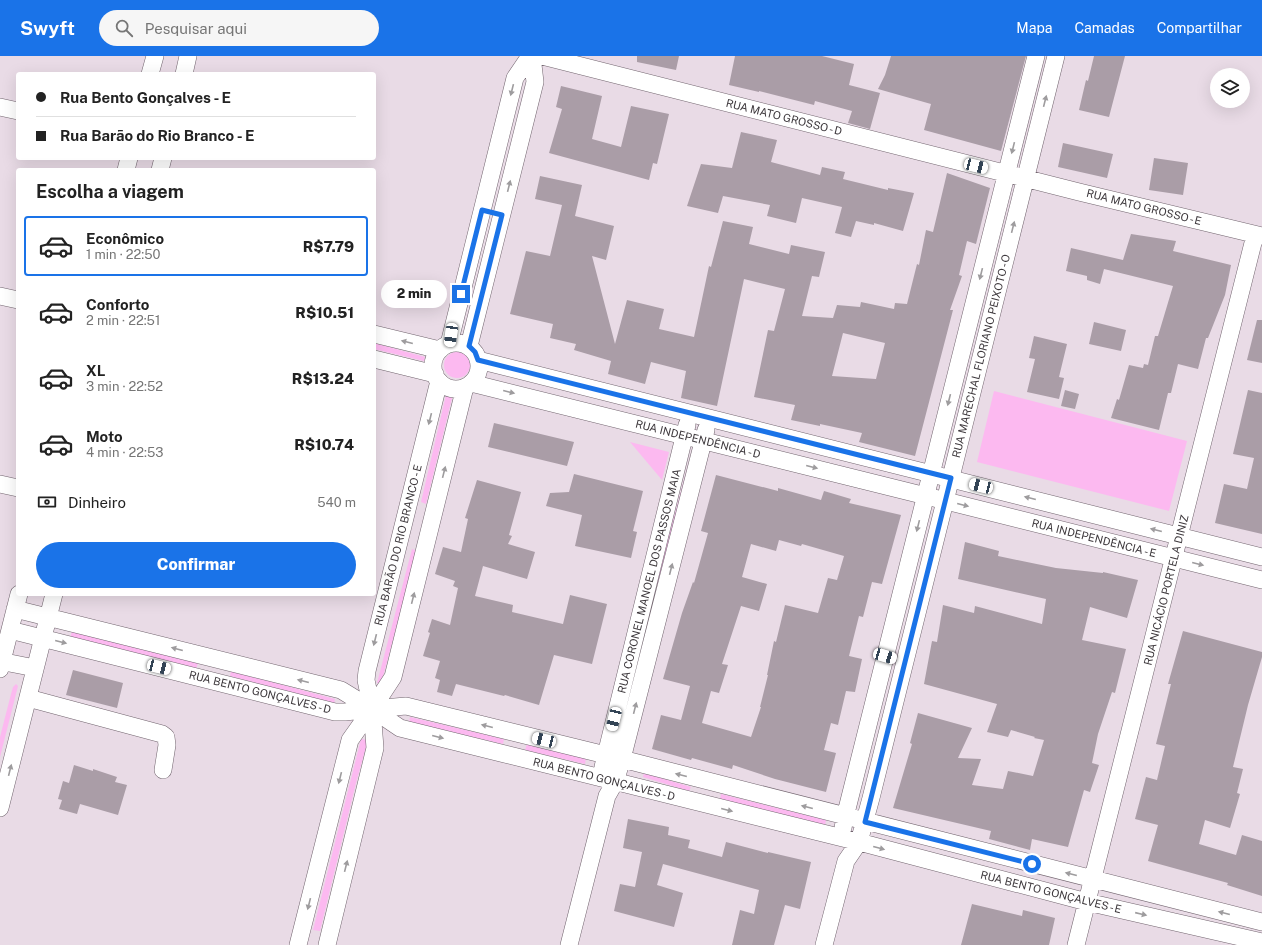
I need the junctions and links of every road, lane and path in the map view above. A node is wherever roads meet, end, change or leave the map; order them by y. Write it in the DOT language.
graph roads {
  1 [pos="155,56"];
  2 [pos="188,56"];
  3 [pos="531,56"];
  4 [pos="542,56"];
  5 [pos="1036,56"];
  6 [pos="1056,56"];
  7 [pos="151,72"];
  8 [pos="184,72"];
  9 [pos="0,107"];
  10 [pos="16,111"];
  11 [pos="1006,173"];
  12 [pos="1026,178"];
  13 [pos="482,210"];
  14 [pos="502,215"];
  15 [pos="1259,236"];
  16 [pos="0,296"];
  17 [pos="16,300"];
  18 [pos="376,334"];
  19 [pos="445,347"];
  20 [pos="474,353"];
  21 [pos="376,360"];
  22 [pos="437,377"];
  23 [pos="570,383"];
  24 [pos="468,385"];
  25 [pos="564,406"];
  26 [pos="690,413"];
  27 [pos="709,418"];
  28 [pos="685,436"];
  29 [pos="786,437"];
  30 [pos="703,440"];
  31 [pos="781,460"];
  32 [pos="931,473"];
  33 [pos="951,478"];
  34 [pos="0,484"];
  35 [pos="16,488"];
  36 [pos="926,496"];
  37 [pos="945,500"];
  38 [pos="405,520"];
  39 [pos="430,527"];
  40 [pos="1179,536"];
  41 [pos="1262,557"];
  42 [pos="1174,558"];
  43 [pos="1262,580"];
  44 [pos="646,592"];
  45 [pos="53,596"];
  46 [pos="664,596"];
  47 [pos="17,601"];
  48 [pos="48,617"];
  49 [pos="10,630"];
  50 [pos="43,638"];
  51 [pos="885,656"];
  52 [pos="208,657"];
  53 [pos="905,662"];
  54 [pos="1,664"];
  55 [pos="35,668"];
  56 [pos="202,678"];
  57 [pos="28,698"];
  58 [pos="372,709"];
  59 [pos="513,733"];
  60 [pos="508,755"];
  61 [pos="614,758"];
  62 [pos="163,770"];
  63 [pos="705,781"];
  64 [pos="608,785"];
  65 [pos="698,803"];
  66 [pos="0,808"];
  67 [pos="845,817"];
  68 [pos="865,822"];
  69 [pos="841,838"];
  70 [pos="860,842"];
  71 [pos="846,861"];
  72 [pos="1093,879"];
  73 [pos="1087,902"];
  74 [pos="1262,922"];
  75 [pos="1262,942"];
  76 [pos="298,945"];
  77 [pos="326,945"];
  78 [pos="569,945"];
  79 [pos="824,945"];
  80 [pos="1076,945"];
  1 -- 7 [label="street"];
  2 -- 8 [label="street"];
  3 -- 13 [label="street, one-way"];
  14 -- 3 [label="street, one-way"];
  4 -- 11 [label="street, RUA MATO GROSSO - D"];
  5 -- 11 [label="street, RUA MARECHAL FLORIANO PEIXOTO - O, one-way"];
  12 -- 6 [label="street, RUA MARECHAL FLORIANO PEIXOTO - O, one-way"];
  9 -- 10 [label="street"];
  11 -- 12 [label="street, RUA MATO GROSSO - D"];
  11 -- 32 [label="street, RUA MARECHAL FLORIANO PEIXOTO - O, one-way"];
  12 -- 15 [label="street, RUA MATO GROSSO - E"];
  33 -- 12 [label="street, RUA MARECHAL FLORIANO PEIXOTO - O, one-way"];
  13 -- 14 [label="street"];
  13 -- 19 [label="street"];
  14 -- 20 [label="street"];
  15 -- 40 [label="street, RUA NICÁCIO PORTELA DINIZ"];
  16 -- 17 [label="street"];
  19 -- 18 [label="street, one-way"];
  19 -- 20 [label="street"];
  19 -- 22 [label="street"];
  20 -- 23 [label="street, RUA INDEPENDÊNCIA - D"];
  20 -- 24 [label="street"];
  21 -- 22 [label="street"];
  22 -- 24 [label="street"];
  22 -- 38 [label="street, RUA BARÃO DO RIO BRANCO - E, one-way"];
  23 -- 25 [label="street"];
  23 -- 26 [label="street, RUA INDEPENDÊNCIA - D"];
  24 -- 25 [label="street, RUA INDEPENDÊNCIA - D, one-way"];
  39 -- 24 [label="street, one-way"];
  25 -- 28 [label="street, RUA INDEPENDÊNCIA - D"];
  26 -- 27 [label="street, RUA INDEPENDÊNCIA - D"];
  26 -- 28 [label="street, RUA CORONEL MANOEL DOS PASSOS MAIA"];
  27 -- 29 [label="street, RUA INDEPENDÊNCIA - D"];
  27 -- 30 [label="street, RUA CORONEL MANOEL DOS PASSOS MAIA"];
  28 -- 30 [label="street, RUA INDEPENDÊNCIA - D"];
  28 -- 44 [label="street, RUA CORONEL MANOEL DOS PASSOS MAIA"];
  29 -- 31 [label="street"];
  29 -- 32 [label="street, RUA INDEPENDÊNCIA - D"];
  30 -- 31 [label="street, RUA INDEPENDÊNCIA - D"];
  46 -- 30 [label="street, RUA CORONEL MANOEL DOS PASSOS MAIA, one-way"];
  31 -- 36 [label="street, RUA INDEPENDÊNCIA - D, one-way"];
  32 -- 33 [label="street, RUA INDEPENDÊNCIA - D"];
  32 -- 36 [label="street, RUA MARECHAL FLORIANO PEIXOTO - O"];
  33 -- 37 [label="street, RUA MARECHAL FLORIANO PEIXOTO - O"];
  40 -- 33 [label="street, RUA INDEPENDÊNCIA - E, one-way"];
  34 -- 35 [label="street"];
  36 -- 37 [label="street, RUA INDEPENDÊNCIA - E"];
  36 -- 51 [label="street, RUA MARECHAL FLORIANO PEIXOTO - O, one-way"];
  37 -- 42 [label="street, RUA INDEPENDÊNCIA - E, one-way"];
  37 -- 53 [label="street, RUA MARECHAL FLORIANO PEIXOTO - O"];
  38 -- 39 [label="street"];
  38 -- 58 [label="street, RUA BARÃO DO RIO BRANCO - E, one-way"];
  58 -- 39 [label="street, one-way"];
  40 -- 41 [label="street, RUA INDEPENDÊNCIA - E"];
  40 -- 42 [label="street, RUA NICÁCIO PORTELA DINIZ"];
  42 -- 43 [label="street, RUA INDEPENDÊNCIA - E, one-way"];
  42 -- 72 [label="street, RUA NICÁCIO PORTELA DINIZ"];
  44 -- 46 [label="street"];
  44 -- 61 [label="street, RUA CORONEL MANOEL DOS PASSOS MAIA"];
  45 -- 48 [label="street"];
  61 -- 46 [label="street, RUA CORONEL MANOEL DOS PASSOS MAIA, one-way"];
  47 -- 48 [label="street, RUA BENTO GONÇALVES - D"];
  47 -- 49 [label="street"];
  48 -- 50 [label="street"];
  52 -- 48 [label="street, RUA BENTO GONÇALVES - D, one-way"];
  49 -- 50 [label="street, RUA BENTO GONÇALVES - D"];
  49 -- 54 [label="street"];
  50 -- 55 [label="street"];
  50 -- 56 [label="street, RUA BENTO GONÇALVES - D, one-way"];
  51 -- 53 [label="street"];
  51 -- 67 [label="street, RUA MARECHAL FLORIANO PEIXOTO - O"];
  52 -- 56 [label="street"];
  58 -- 52 [label="street, RUA BENTO GONÇALVES - D, one-way"];
  53 -- 68 [label="street, RUA MARECHAL FLORIANO PEIXOTO - O"];
  54 -- 55 [label="street"];
  55 -- 57 [label="street"];
  56 -- 58 [label="street, RUA BENTO GONÇALVES - D"];
  57 -- 62 [label="street"];
  66 -- 57 [label="street, one-way"];
  59 -- 58 [label="street, RUA BENTO GONÇALVES - D, one-way"];
  58 -- 60 [label="street, RUA BENTO GONÇALVES - D, one-way"];
  58 -- 76 [label="street, one-way"];
  77 -- 58 [label="street, RUA BARÃO DO RIO BRANCO - E, one-way"];
  59 -- 60 [label="street"];
  59 -- 61 [label="street, RUA BENTO GONÇALVES - D"];
  60 -- 64 [label="street, RUA BENTO GONÇALVES - D"];
  63 -- 61 [label="street, RUA BENTO GONÇALVES - D, one-way"];
  61 -- 64 [label="street, RUA CORONEL MANOEL DOS PASSOS MAIA"];
  63 -- 65 [label="street"];
  67 -- 63 [label="street, RUA BENTO GONÇALVES - D, one-way"];
  64 -- 65 [label="street, RUA BENTO GONÇALVES - D"];
  64 -- 78 [label="street, RUA CORONEL MANOEL DOS PASSOS MAIA"];
  65 -- 69 [label="street, RUA BENTO GONÇALVES - D, one-way"];
  67 -- 68 [label="street, RUA BENTO GONÇALVES - E"];
  67 -- 69 [label="street, RUA MARECHAL FLORIANO PEIXOTO - O"];
  68 -- 70 [label="street, RUA MARECHAL FLORIANO PEIXOTO - O"];
  72 -- 68 [label="street, RUA BENTO GONÇALVES - E, one-way"];
  69 -- 70 [label="street, RUA BENTO GONÇALVES - E"];
  69 -- 71 [label="street, RUA MARECHAL FLORIANO PEIXOTO - O"];
  70 -- 71 [label="street, RUA MARECHAL FLORIANO PEIXOTO - O"];
  70 -- 73 [label="street, RUA BENTO GONÇALVES - E, one-way"];
  71 -- 79 [label="street, RUA MARECHAL FLORIANO PEIXOTO - O"];
  72 -- 73 [label="street, RUA NICÁCIO PORTELA DINIZ"];
  74 -- 72 [label="street, RUA BENTO GONÇALVES - E, one-way"];
  73 -- 75 [label="street, RUA BENTO GONÇALVES - E, one-way"];
  73 -- 80 [label="street, RUA NICÁCIO PORTELA DINIZ"];
}
